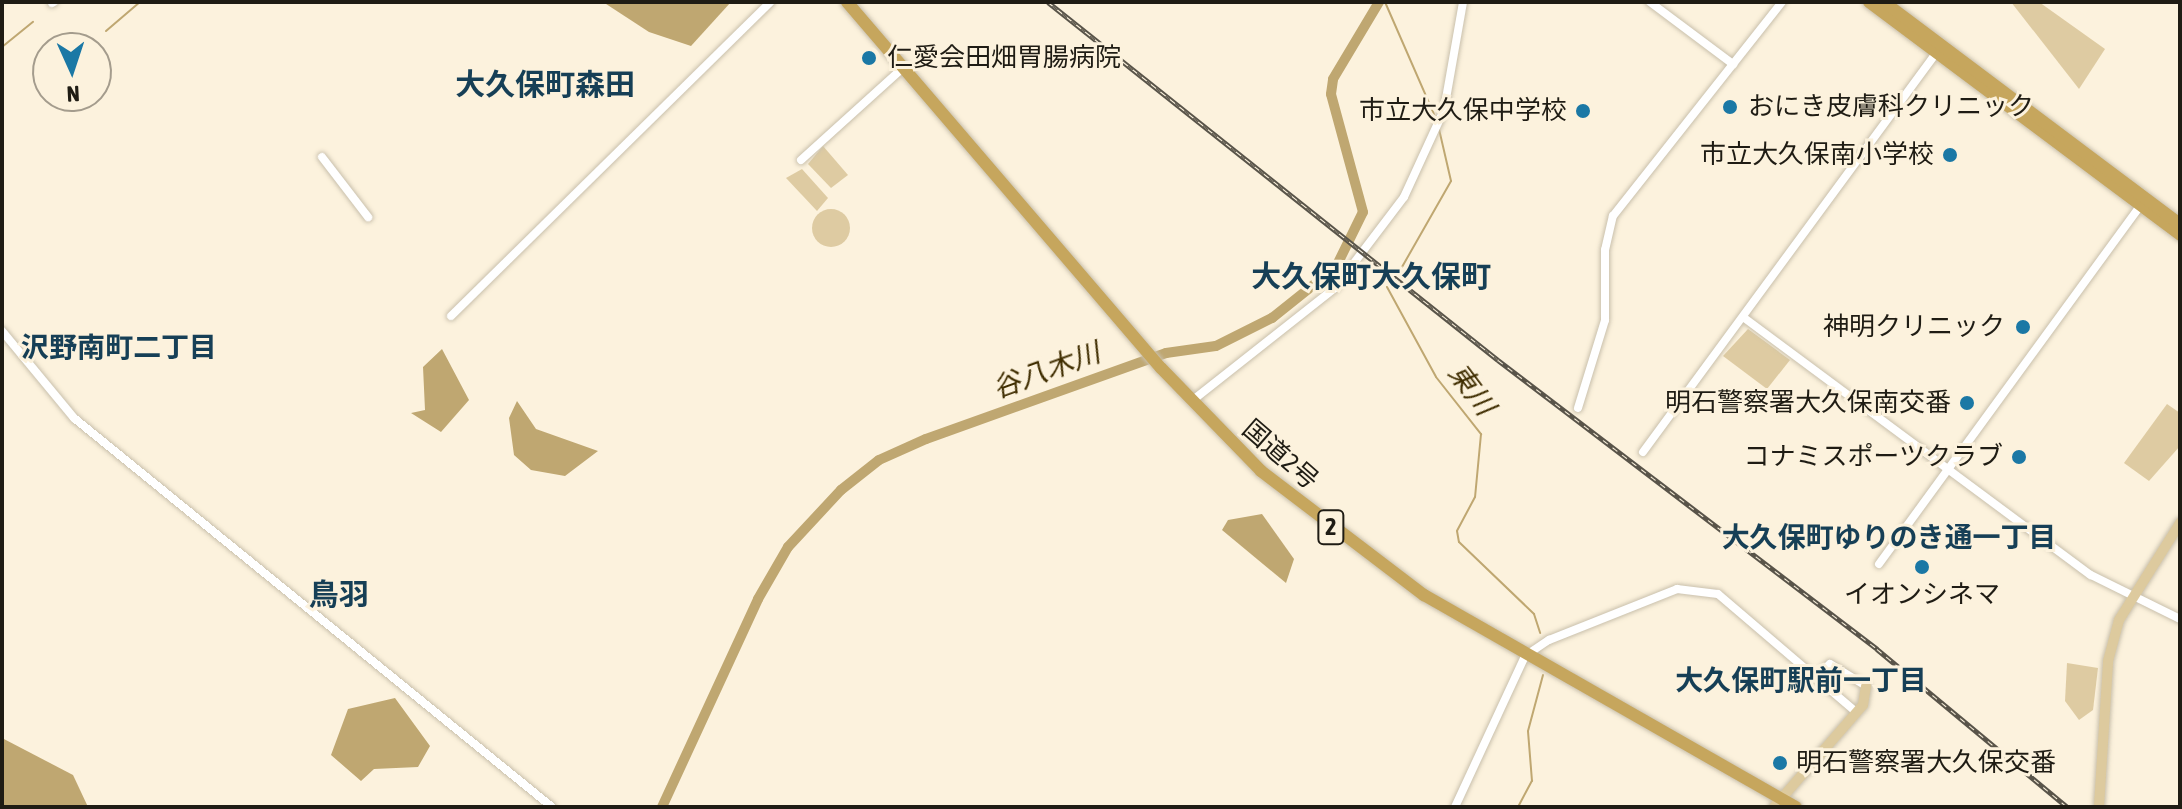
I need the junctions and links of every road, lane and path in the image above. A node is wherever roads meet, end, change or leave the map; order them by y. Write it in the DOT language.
graph roads {
  1 [pos="770,2"];
  2 [pos="847,2"];
  3 [pos="1463,2"];
  4 [pos="1650,2"];
  5 [pos="1782,2"];
  6 [pos="1869,2"];
  7 [pos="1884,2"];
  8 [pos="1939,49"];
  9 [pos="1733,64"];
  10 [pos="904,67"];
  11 [pos="322,157"];
  12 [pos="801,160"];
  13 [pos="2144,202"];
  14 [pos="368,217"];
  15 [pos="2180,224"];
  16 [pos="2180,235"];
  17 [pos="451,316"];
  18 [pos="1743,317"];
  19 [pos="2,331"];
  20 [pos="1193,400"];
  21 [pos="1578,408"];
  22 [pos="1643,452"];
  23 [pos="1944,466"];
  24 [pos="2180,523"];
  25 [pos="1879,564"];
  26 [pos="2131,597"];
  27 [pos="2180,619"];
  28 [pos="1525,656"];
  29 [pos="1816,677"];
  30 [pos="1866,686"];
  31 [pos="1856,712"];
  32 [pos="1777,803"];
  33 [pos="2099,806"];
  34 [pos="552,807"];
  35 [pos="1455,807"];
  36 [pos="1796,807"];
  1 -- 17 [label="street"];
  2 -- 10 [label="highway, 国道2号 / 2"];
  3 -- 20 [label="street"];
  4 -- 9 [label="street"];
  5 -- 9 [label="street"];
  6 -- 8 [label="highway"];
  7 -- 8 [label="highway"];
  8 -- 13 [label="highway"];
  8 -- 18 [label="street"];
  9 -- 21 [label="street"];
  10 -- 12 [label="street"];
  10 -- 20 [label="highway, 国道2号 / 2"];
  11 -- 14 [label="street"];
  13 -- 15 [label="highway"];
  13 -- 16 [label="highway"];
  13 -- 23 [label="street"];
  18 -- 22 [label="street"];
  18 -- 23 [label="street"];
  19 -- 34 [label="street"];
  20 -- 28 [label="highway, 国道2号 / 2"];
  23 -- 25 [label="street"];
  23 -- 26 [label="street"];
  24 -- 26 [label="main road"];
  26 -- 27 [label="street"];
  26 -- 33 [label="main road"];
  28 -- 29 [label="street"];
  28 -- 32 [label="highway, 国道2号 / 2"];
  28 -- 35 [label="street"];
  29 -- 30 [label="street"];
  29 -- 31 [label="street"];
  30 -- 31 [label="main road"];
  31 -- 32 [label="main road"];
  32 -- 36 [label="highway, 国道2号 / 2"];
}
